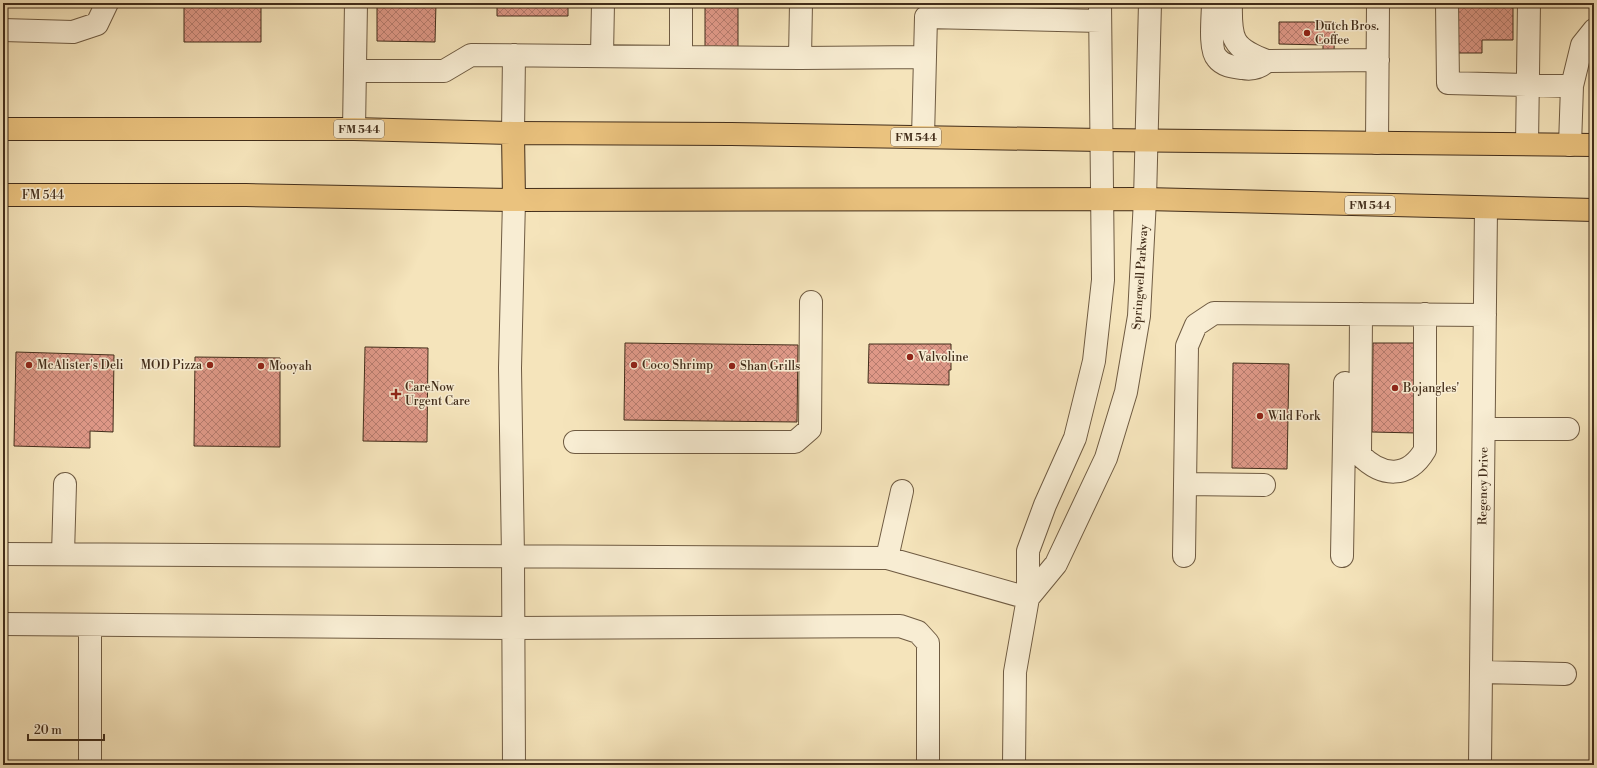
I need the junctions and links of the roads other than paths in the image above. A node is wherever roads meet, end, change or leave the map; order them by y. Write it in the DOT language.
graph roads {
  1 [pos="107,3"];
  2 [pos="356,3"];
  3 [pos="604,3"];
  4 [pos="681,3"];
  5 [pos="802,3"];
  6 [pos="1150,3"];
  7 [pos="1213,3"];
  8 [pos="1231,3"];
  9 [pos="1378,3"];
  10 [pos="1447,3"];
  11 [pos="1529,3"];
  12 [pos="1058,12"];
  13 [pos="1100,12"];
  14 [pos="3,30"];
  15 [pos="1594,30"];
  16 [pos="514,56"];
  17 [pos="602,56"];
  18 [pos="681,57"];
  19 [pos="925,57"];
  20 [pos="800,58"];
  21 [pos="1378,60"];
  22 [pos="1267,61"];
  23 [pos="355,71"];
  24 [pos="1529,86"];
  25 [pos="1572,86"];
  26 [pos="3,129"];
  27 [pos="354,129"];
  28 [pos="513,133"];
  29 [pos="923,137"];
  30 [pos="1101,140"];
  31 [pos="1146,140"];
  32 [pos="1377,143"];
  33 [pos="1527,144"];
  34 [pos="1570,145"];
  35 [pos="1594,145"];
  36 [pos="3,194"];
  37 [pos="1102,199"];
  38 [pos="1145,199"];
  39 [pos="514,200"];
  40 [pos="1486,208"];
  41 [pos="1594,210"];
  42 [pos="811,302"];
  43 [pos="1354,314"];
  44 [pos="1425,314"];
  45 [pos="1485,315"];
  46 [pos="1484,429"];
  47 [pos="1568,429"];
  48 [pos="575,442"];
  49 [pos="65,484"];
  50 [pos="1185,484"];
  51 [pos="1264,485"];
  52 [pos="902,491"];
  53 [pos="3,554"];
  54 [pos="63,554"];
  55 [pos="1184,556"];
  56 [pos="1342,556"];
  57 [pos="513,557"];
  58 [pos="887,558"];
  59 [pos="1028,598"];
  60 [pos="3,624"];
  61 [pos="90,625"];
  62 [pos="514,628"];
  63 [pos="1481,672"];
  64 [pos="1565,674"];
  65 [pos="90,765"];
  66 [pos="514,765"];
  67 [pos="928,765"];
  68 [pos="1014,765"];
  69 [pos="1480,765"];
  1 -- 14 [label="street"];
  2 -- 23 [label="street"];
  3 -- 17 [label="street"];
  4 -- 18 [label="street"];
  5 -- 20 [label="street"];
  6 -- 31 [label="street, Springwell Parkway"];
  7 -- 22 [label="street"];
  8 -- 22 [label="street"];
  9 -- 21 [label="street"];
  10 -- 24 [label="street"];
  11 -- 24 [label="street"];
  12 -- 13 [label="street"];
  12 -- 19 [label="street"];
  13 -- 30 [label="street, Springwell Parkway"];
  15 -- 25 [label="street"];
  16 -- 17 [label="street"];
  16 -- 23 [label="street"];
  16 -- 28 [label="street"];
  17 -- 18 [label="street"];
  18 -- 20 [label="street"];
  19 -- 20 [label="street"];
  19 -- 29 [label="street"];
  21 -- 22 [label="street"];
  21 -- 32 [label="street"];
  23 -- 27 [label="street"];
  24 -- 25 [label="street"];
  24 -- 33 [label="street"];
  25 -- 34 [label="street"];
  26 -- 27 [label="main road, FM 544 / FM 544"];
  27 -- 28 [label="main road, FM 544 / FM 544"];
  28 -- 29 [label="main road, FM 544 / FM 544"];
  28 -- 39 [label="main road"];
  29 -- 30 [label="main road, FM 544 / FM 544"];
  30 -- 31 [label="main road, FM 544 / FM 544"];
  30 -- 37 [label="street, Springwell Parkway"];
  31 -- 32 [label="main road, FM 544 / FM 544"];
  31 -- 38 [label="street, Springwell Parkway"];
  32 -- 33 [label="main road, FM 544 / FM 544"];
  33 -- 34 [label="main road, FM 544 / FM 544"];
  34 -- 35 [label="main road, FM 544 / FM 544"];
  36 -- 39 [label="main road, FM 544 / FM 544"];
  37 -- 38 [label="main road, FM 544 / FM 544"];
  37 -- 39 [label="main road, FM 544 / FM 544"];
  37 -- 59 [label="street, Springwell Parkway"];
  38 -- 40 [label="main road, FM 544 / FM 544"];
  38 -- 59 [label="street, Springwell Parkway"];
  39 -- 57 [label="street"];
  40 -- 41 [label="main road, FM 544 / FM 544"];
  40 -- 45 [label="street, Regency Drive"];
  42 -- 48 [label="street"];
  43 -- 44 [label="street"];
  43 -- 44 [label="street"];
  43 -- 50 [label="street"];
  43 -- 56 [label="street"];
  44 -- 45 [label="street"];
  45 -- 46 [label="street, Regency Drive"];
  46 -- 47 [label="street"];
  46 -- 63 [label="street, Regency Drive"];
  49 -- 54 [label="street"];
  50 -- 51 [label="street"];
  50 -- 55 [label="street"];
  52 -- 58 [label="street"];
  53 -- 54 [label="street"];
  54 -- 57 [label="street"];
  57 -- 58 [label="street"];
  57 -- 62 [label="street"];
  58 -- 59 [label="street"];
  59 -- 68 [label="street, Springwell Parkway"];
  60 -- 61 [label="street"];
  61 -- 62 [label="street"];
  61 -- 65 [label="street"];
  62 -- 66 [label="street"];
  62 -- 67 [label="street"];
  63 -- 64 [label="street"];
  63 -- 69 [label="street, Regency Drive"];
}
